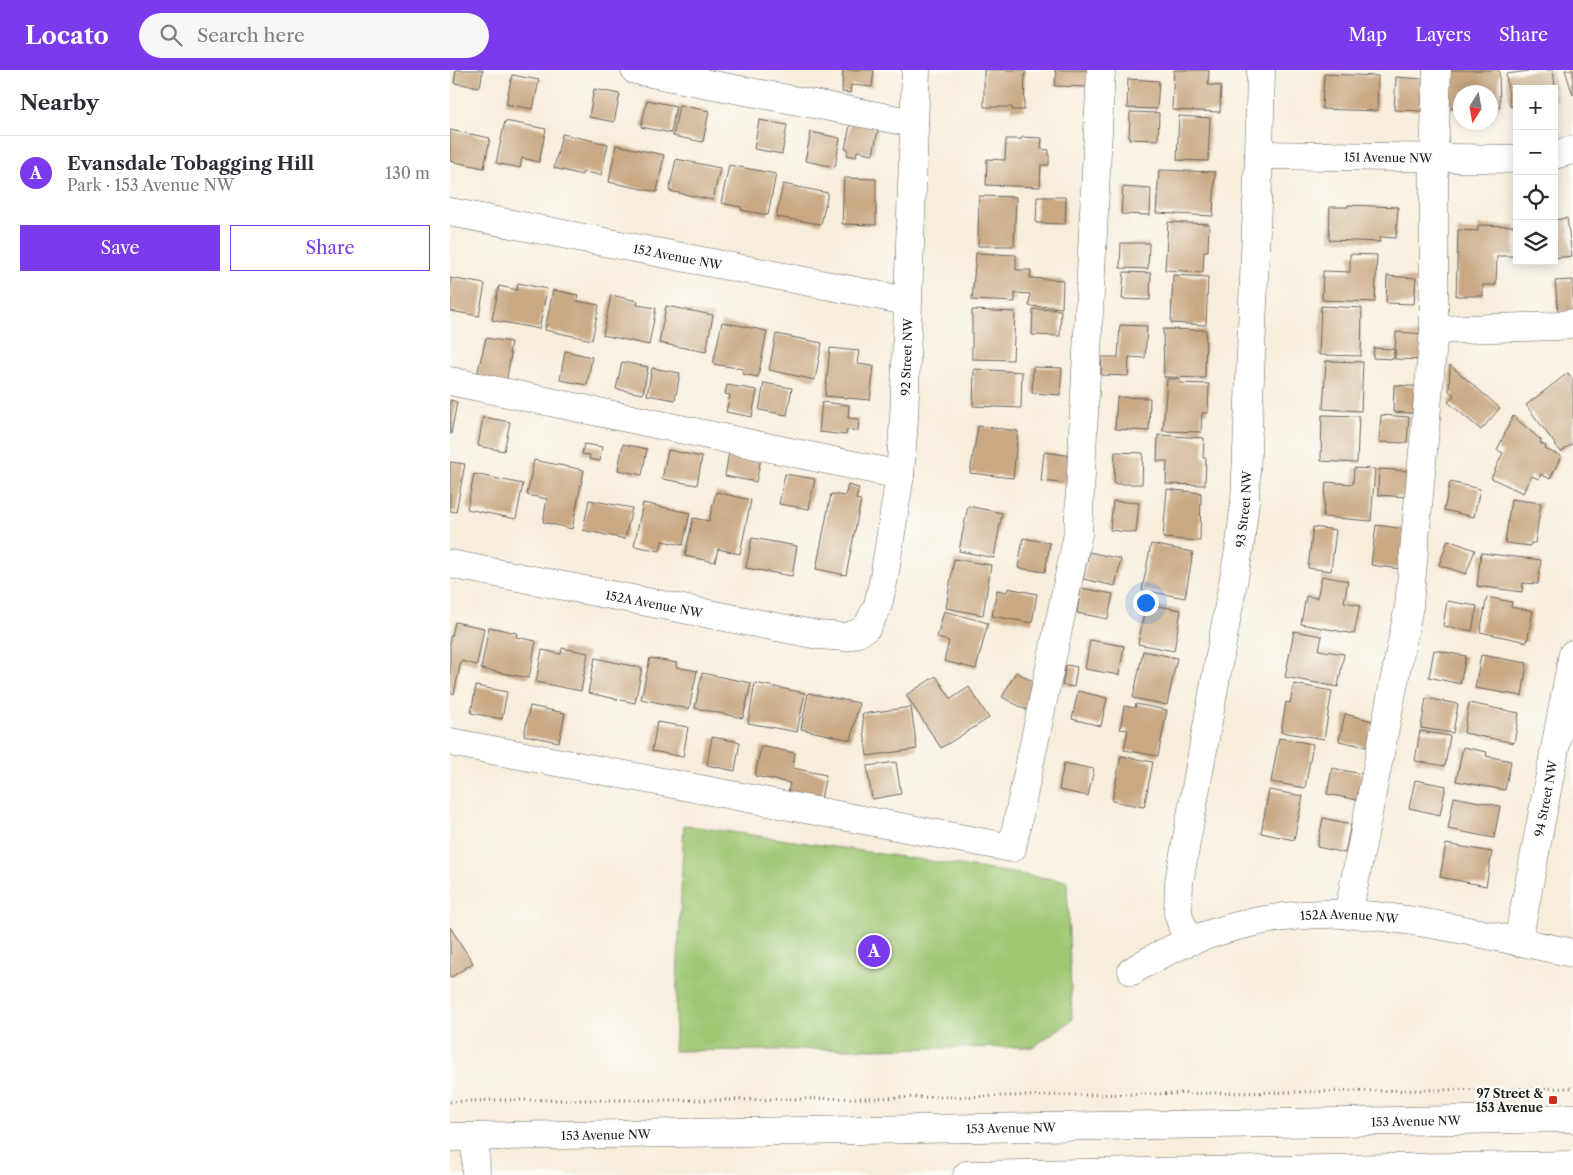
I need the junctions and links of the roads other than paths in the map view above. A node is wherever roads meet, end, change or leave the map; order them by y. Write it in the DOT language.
graph roads {
  1 [pos="635,70"];
  2 [pos="916,70"];
  3 [pos="1101,70"];
  4 [pos="1260,70"];
  5 [pos="1437,70"];
  6 [pos="914,123"];
  7 [pos="1573,150"];
  8 [pos="1558,154"];
  9 [pos="1259,155"];
  10 [pos="1434,158"];
  11 [pos="1513,159"];
  12 [pos="450,212"];
  13 [pos="907,301"];
  14 [pos="1573,323"];
  15 [pos="1434,330"];
  16 [pos="450,381"];
  17 [pos="900,475"];
  18 [pos="450,564"];
  19 [pos="858,633"];
  20 [pos="1573,654"];
  21 [pos="450,742"];
  22 [pos="1348,915"];
  23 [pos="1187,941"];
  24 [pos="1518,942"];
  25 [pos="1573,953"];
  26 [pos="1132,970"];
  27 [pos="1573,1118"];
  28 [pos="463,1137"];
  29 [pos="1573,1165"];
  30 [pos="476,1175"];
  31 [pos="967,1175"];
  1 -- 6 [label="street"];
  2 -- 6 [label="street, 92 Street NW"];
  3 -- 21 [label="street"];
  4 -- 9 [label="street, 93 Street NW"];
  5 -- 10 [label="street"];
  6 -- 13 [label="street, 92 Street NW"];
  7 -- 8 [label="street"];
  9 -- 10 [label="street, 151 Avenue NW"];
  9 -- 23 [label="street, 93 Street NW"];
  10 -- 11 [label="street, 151 Avenue NW"];
  10 -- 15 [label="street"];
  12 -- 13 [label="street, 152 Avenue NW"];
  13 -- 17 [label="street, 92 Street NW"];
  14 -- 15 [label="street"];
  15 -- 22 [label="street"];
  16 -- 17 [label="street"];
  17 -- 19 [label="street, 92 Street NW"];
  18 -- 19 [label="street, 152A Avenue NW"];
  20 -- 24 [label="street, 94 Street NW"];
  22 -- 23 [label="street, 152A Avenue NW"];
  22 -- 24 [label="street, 152A Avenue NW"];
  23 -- 26 [label="street, 152A Avenue NW"];
  24 -- 25 [label="street, 152A Avenue NW"];
  27 -- 28 [label="street, 153 Avenue NW"];
  28 -- 30 [label="street"];
  29 -- 31 [label="street"];
}
